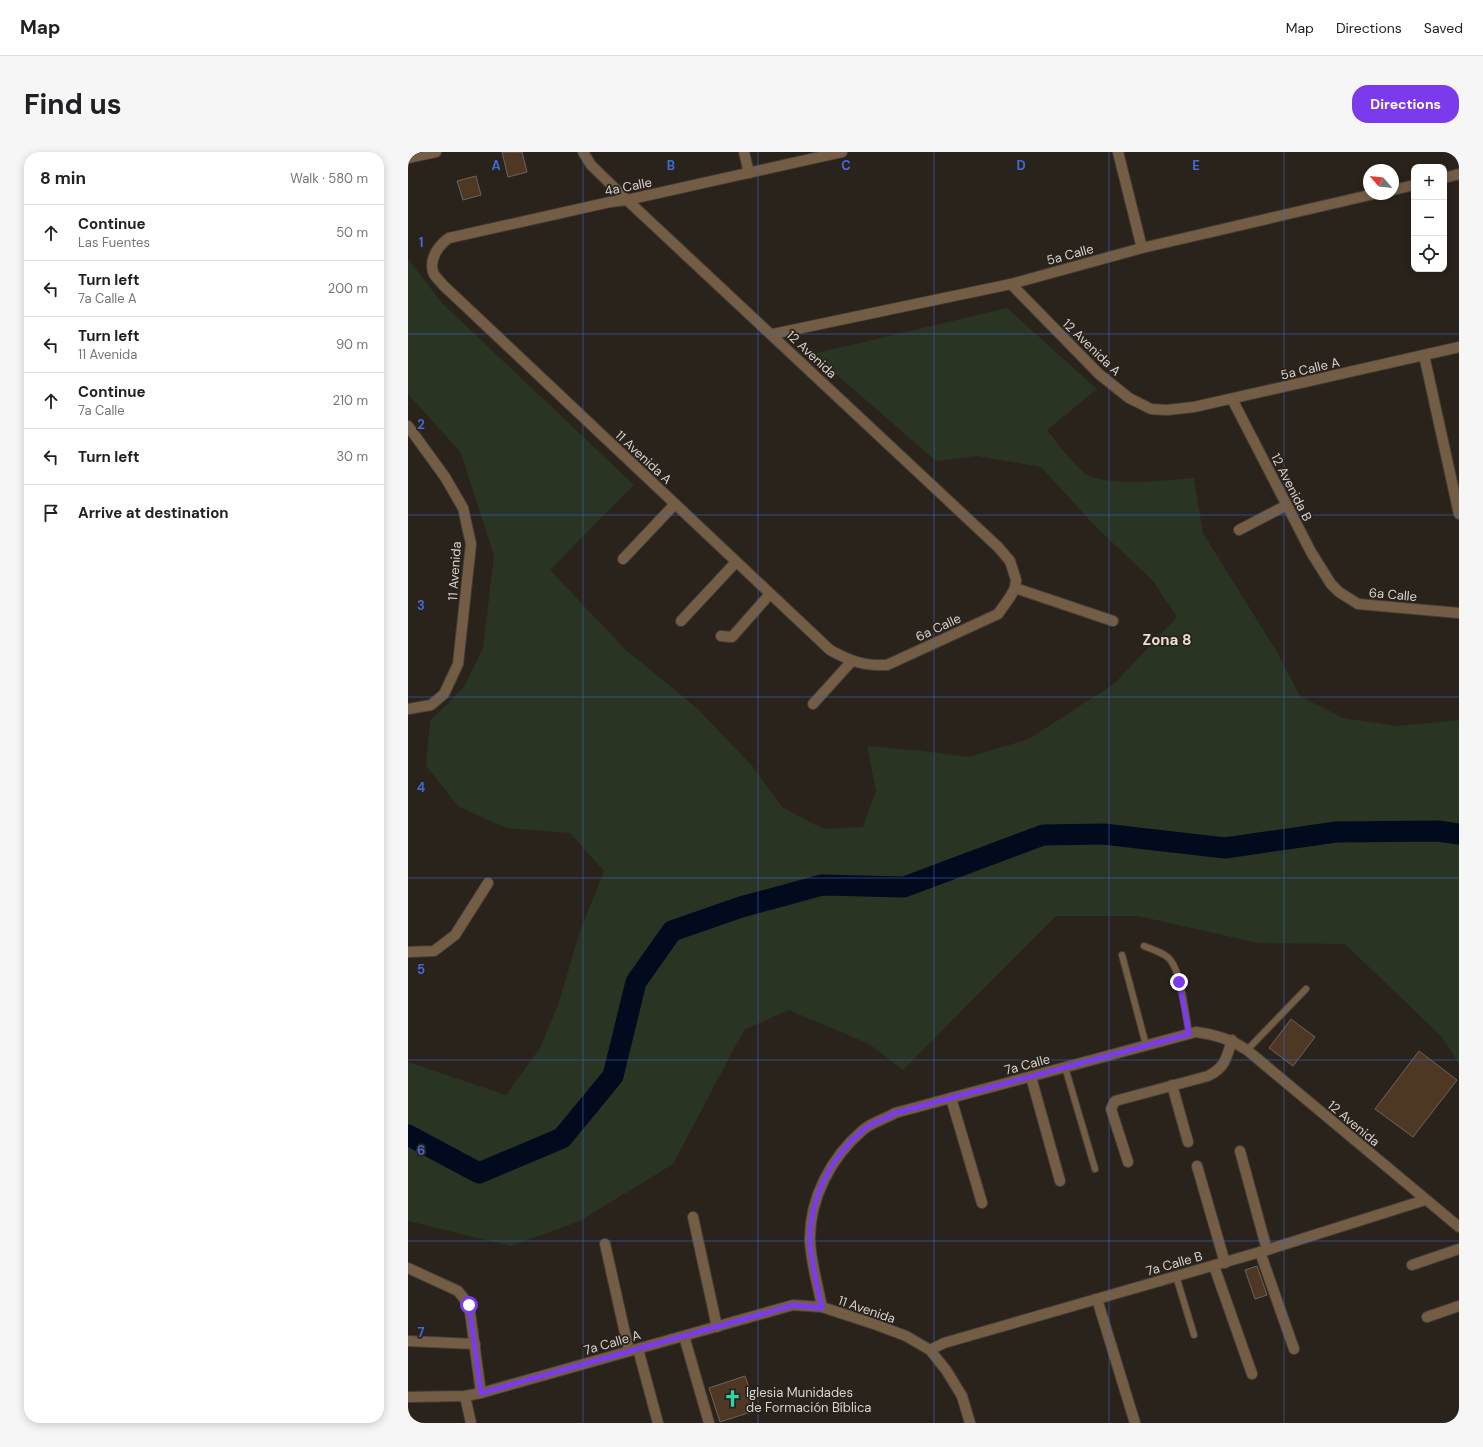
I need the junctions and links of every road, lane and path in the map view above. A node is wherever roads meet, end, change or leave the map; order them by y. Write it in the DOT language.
graph roads {
  1 [pos="436,152"];
  2 [pos="583,152"];
  3 [pos="744,152"];
  4 [pos="842,152"];
  5 [pos="1118,152"];
  6 [pos="408,158"];
  7 [pos="749,173"];
  8 [pos="1459,174"];
  9 [pos="1447,177"];
  10 [pos="1411,186"];
  11 [pos="1399,189"];
  12 [pos="1363,197"];
  13 [pos="627,200"];
  14 [pos="1142,248"];
  15 [pos="432,262"];
  16 [pos="1011,284"];
  17 [pos="773,334"];
  18 [pos="1459,347"];
  19 [pos="1424,355"];
  20 [pos="1232,399"];
  21 [pos="1167,410"];
  22 [pos="408,426"];
  23 [pos="675,504"];
  24 [pos="1287,505"];
  25 [pos="1459,514"];
  26 [pos="1239,530"];
  27 [pos="623,559"];
  28 [pos="736,562"];
  29 [pos="1015,584"];
  30 [pos="1331,584"];
  31 [pos="770,594"];
  32 [pos="1459,613"];
  33 [pos="682,621"];
  34 [pos="1113,621"];
  35 [pos="721,636"];
  36 [pos="851,662"];
  37 [pos="813,704"];
  38 [pos="408,709"];
  39 [pos="488,883"];
  40 [pos="1144,946"];
  41 [pos="408,952"];
  42 [pos="1122,955"];
  43 [pos="1306,989"];
  44 [pos="1189,1034"];
  45 [pos="1232,1040"];
  46 [pos="1146,1046"];
  47 [pos="1247,1050"];
  48 [pos="1065,1067"];
  49 [pos="1031,1077"];
  50 [pos="1172,1086"];
  51 [pos="951,1098"];
  52 [pos="1188,1142"];
  53 [pos="1240,1151"];
  54 [pos="841,1153"];
  55 [pos="1128,1162"];
  56 [pos="1197,1166"];
  57 [pos="1096,1169"];
  58 [pos="1060,1181"];
  59 [pos="1425,1200"];
  60 [pos="982,1203"];
  61 [pos="693,1217"];
  62 [pos="1459,1227"];
  63 [pos="606,1244"];
  64 [pos="1459,1249"];
  65 [pos="1264,1251"];
  66 [pos="1225,1262"];
  67 [pos="1412,1264"];
  68 [pos="1214,1266"];
  69 [pos="408,1268"];
  70 [pos="1176,1276"];
  71 [pos="1097,1299"];
  72 [pos="1459,1306"];
  73 [pos="822,1308"];
  74 [pos="1427,1317"];
  75 [pos="717,1327"];
  76 [pos="1194,1335"];
  77 [pos="684,1336"];
  78 [pos="408,1341"];
  79 [pos="475,1344"];
  80 [pos="1294,1349"];
  81 [pos="634,1350"];
  82 [pos="930,1350"];
  83 [pos="1252,1374"];
  84 [pos="481,1393"];
  85 [pos="465,1396"];
  86 [pos="408,1397"];
  87 [pos="470,1423"];
  88 [pos="658,1423"];
  89 [pos="709,1423"];
  90 [pos="970,1423"];
  91 [pos="1135,1423"];
  1 -- 6 [label="street"];
  2 -- 13 [label="street, 12 Avenida"];
  3 -- 7 [label="street"];
  4 -- 7 [label="street, 4a Calle"];
  5 -- 14 [label="street"];
  7 -- 13 [label="street, 4a Calle"];
  8 -- 9 [label="street"];
  10 -- 11 [label="street"];
  12 -- 14 [label="street, 5a Calle"];
  13 -- 15 [label="street, 4a Calle"];
  13 -- 17 [label="street, 12 Avenida"];
  14 -- 16 [label="street, 5a Calle"];
  15 -- 23 [label="street, 11 Avenida A"];
  16 -- 17 [label="street, 5a Calle"];
  16 -- 21 [label="street, 12 Avenida A"];
  17 -- 29 [label="street, 12 Avenida"];
  18 -- 19 [label="street, 5a Calle A"];
  19 -- 20 [label="street, 5a Calle A"];
  19 -- 25 [label="street"];
  20 -- 21 [label="street, 5a Calle A"];
  20 -- 24 [label="street, 12 Avenida B"];
  22 -- 38 [label="street, 11 Avenida"];
  23 -- 27 [label="street"];
  23 -- 28 [label="street, 11 Avenida A"];
  24 -- 26 [label="street"];
  24 -- 30 [label="street, 12 Avenida B"];
  28 -- 31 [label="street, 11 Avenida A"];
  28 -- 33 [label="street"];
  29 -- 34 [label="street"];
  29 -- 36 [label="street, 6a Calle"];
  30 -- 32 [label="street, 6a Calle"];
  31 -- 35 [label="street"];
  31 -- 36 [label="street, 11 Avenida A"];
  36 -- 37 [label="street"];
  39 -- 41 [label="street"];
  40 -- 44 [label="lane"];
  42 -- 46 [label="lane"];
  43 -- 47 [label="lane"];
  44 -- 45 [label="street, 7a Calle"];
  44 -- 46 [label="street, 7a Calle"];
  45 -- 47 [label="street, 12 Avenida"];
  45 -- 50 [label="street"];
  46 -- 48 [label="street, 7a Calle"];
  47 -- 59 [label="street, 12 Avenida"];
  48 -- 49 [label="street, 7a Calle"];
  48 -- 57 [label="lane"];
  49 -- 51 [label="street, 7a Calle"];
  49 -- 58 [label="street"];
  50 -- 52 [label="street"];
  50 -- 55 [label="street"];
  51 -- 54 [label="street, 7a Calle"];
  51 -- 60 [label="street"];
  53 -- 65 [label="street"];
  54 -- 73 [label="street, 11 Avenida"];
  56 -- 66 [label="street"];
  59 -- 62 [label="street, 12 Avenida"];
  59 -- 65 [label="street, 7a Calle B"];
  61 -- 75 [label="street"];
  63 -- 81 [label="street"];
  64 -- 67 [label="street"];
  65 -- 66 [label="street, 7a Calle B"];
  65 -- 80 [label="street"];
  66 -- 68 [label="street, 7a Calle B"];
  68 -- 70 [label="street, 7a Calle B"];
  68 -- 83 [label="street"];
  69 -- 79 [label="street"];
  70 -- 71 [label="street, 7a Calle B"];
  70 -- 76 [label="lane"];
  71 -- 82 [label="street, 7a Calle B"];
  71 -- 91 [label="street"];
  72 -- 74 [label="street"];
  73 -- 75 [label="street, 7a Calle A"];
  73 -- 82 [label="street, 11 Avenida"];
  75 -- 77 [label="street, 7a Calle A"];
  77 -- 81 [label="street, 7a Calle A"];
  77 -- 89 [label="street"];
  78 -- 79 [label="street"];
  79 -- 84 [label="street"];
  81 -- 84 [label="street, 7a Calle A"];
  81 -- 88 [label="street"];
  82 -- 90 [label="street, 11 Avenida"];
  84 -- 85 [label="street, 7a Calle A"];
  85 -- 86 [label="street, 7a Calle A"];
  85 -- 87 [label="street"];
}
